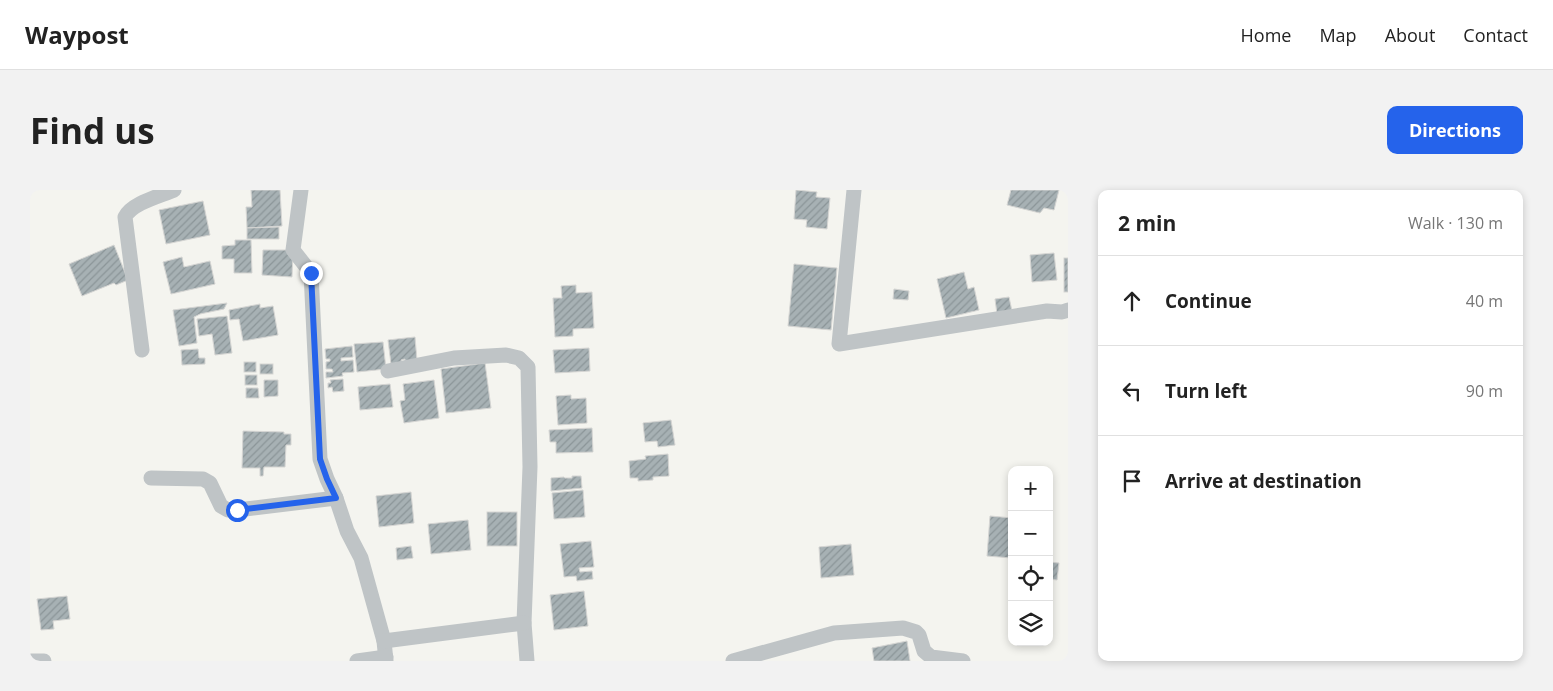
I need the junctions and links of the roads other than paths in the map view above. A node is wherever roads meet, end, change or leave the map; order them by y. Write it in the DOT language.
graph roads {
  1 [pos="174,190"];
  2 [pos="301,190"];
  3 [pos="854,190"];
  4 [pos="1068,310"];
  5 [pos="142,350"];
  6 [pos="388,371"];
  7 [pos="151,478"];
  8 [pos="336,498"];
  9 [pos="524,623"];
  10 [pos="384,641"];
  11 [pos="386,659"];
  12 [pos="30,661"];
  13 [pos="44,661"];
  14 [pos="356,661"];
  15 [pos="527,661"];
  16 [pos="733,661"];
  17 [pos="962,661"];
  1 -- 5 [label="street"];
  2 -- 8 [label="street"];
  3 -- 4 [label="street"];
  6 -- 9 [label="street"];
  7 -- 8 [label="street"];
  8 -- 10 [label="street"];
  9 -- 10 [label="street"];
  9 -- 15 [label="street"];
  10 -- 11 [label="street"];
  11 -- 14 [label="street"];
  12 -- 13 [label="street"];
  16 -- 17 [label="street"];
}
